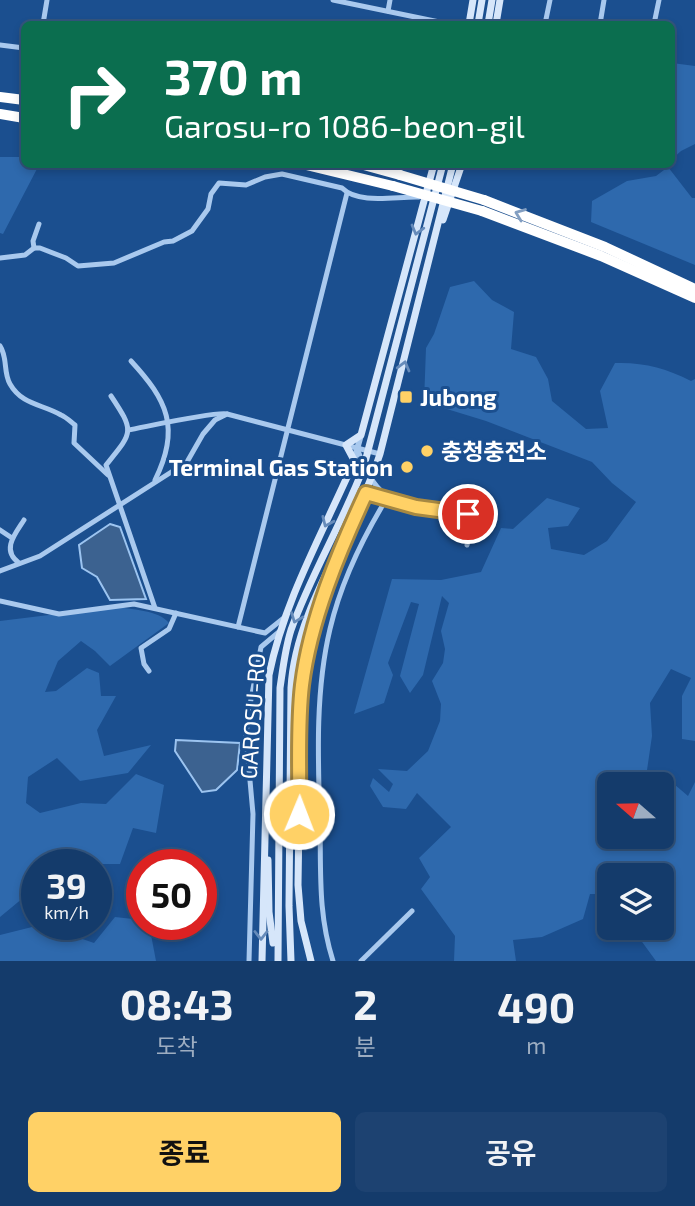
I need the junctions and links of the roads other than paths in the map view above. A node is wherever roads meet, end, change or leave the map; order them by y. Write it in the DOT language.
graph roads {
  1 [pos="47,0"];
  2 [pos="333,0"];
  3 [pos="390,0"];
  4 [pos="473,0"];
  5 [pos="482,0"];
  6 [pos="492,0"];
  7 [pos="500,0"];
  8 [pos="550,0"];
  9 [pos="659,0"];
  10 [pos="604,3"];
  11 [pos="388,12"];
  12 [pos="44,21"];
  13 [pos="434,21"];
  14 [pos="469,21"];
  15 [pos="478,21"];
  16 [pos="488,21"];
  17 [pos="496,21"];
  18 [pos="546,21"];
  19 [pos="601,21"];
  20 [pos="655,21"];
  21 [pos="0,45"];
  22 [pos="21,48"];
  23 [pos="0,97"];
  24 [pos="21,100"];
  25 [pos="0,114"];
  26 [pos="21,118"];
  27 [pos="319,168"];
  28 [pos="375,168"];
  29 [pos="433,168"];
  30 [pos="442,168"];
  31 [pos="452,168"];
  32 [pos="461,168"];
  33 [pos="347,193"];
  34 [pos="426,197"];
  35 [pos="39,224"];
  36 [pos="34,248"];
  37 [pos="432,250"];
  38 [pos="0,257"];
  39 [pos="695,289"];
  40 [pos="695,298"];
  41 [pos="0,346"];
  42 [pos="131,361"];
  43 [pos="111,396"];
  44 [pos="227,414"];
  45 [pos="168,423"];
  46 [pos="286,429"];
  47 [pos="128,430"];
  48 [pos="361,435"];
  49 [pos="346,445"];
  50 [pos="357,448"];
  51 [pos="369,451"];
  52 [pos="380,454"];
  53 [pos="354,460"];
  54 [pos="364,466"];
  55 [pos="110,477"];
  56 [pos="372,479"];
  57 [pos="154,483"];
  58 [pos="366,493"];
  59 [pos="387,498"];
  60 [pos="118,505"];
  61 [pos="24,520"];
  62 [pos="0,530"];
  63 [pos="346,535"];
  64 [pos="12,538"];
  65 [pos="467,545"];
  66 [pos="19,563"];
  67 [pos="0,571"];
  68 [pos="0,601"];
  69 [pos="155,608"];
  70 [pos="176,613"];
  71 [pos="285,617"];
  72 [pos="238,627"];
  73 [pos="280,631"];
  74 [pos="149,671"];
  75 [pos="264,828"];
  76 [pos="412,911"];
  77 [pos="248,961"];
  78 [pos="262,961"];
  79 [pos="278,961"];
  80 [pos="291,961"];
  81 [pos="310,961"];
  82 [pos="333,961"];
  83 [pos="361,961"];
  1 -- 12 [label="street"];
  2 -- 11 [label="street"];
  3 -- 11 [label="street"];
  4 -- 14 [label="main road"];
  5 -- 15 [label="main road"];
  6 -- 16 [label="main road"];
  7 -- 17 [label="main road"];
  8 -- 18 [label="street"];
  9 -- 20 [label="street"];
  10 -- 19 [label="street"];
  11 -- 13 [label="street"];
  21 -- 22 [label="street"];
  23 -- 24 [label="highway"];
  25 -- 26 [label="highway"];
  27 -- 40 [label="highway, bridge"];
  39 -- 28 [label="highway, one-way, bridge"];
  29 -- 34 [label="main road, GAROSU-RO"];
  30 -- 51 [label="main road, GAROSU-RO"];
  31 -- 37 [label="main road, GAROSU-RO"];
  32 -- 37 [label="main road"];
  33 -- 34 [label="street"];
  33 -- 36 [label="street"];
  33 -- 46 [label="street"];
  34 -- 48 [label="main road, GAROSU-RO, one-way"];
  35 -- 36 [label="street"];
  36 -- 38 [label="street"];
  52 -- 37 [label="main road, GAROSU-RO, one-way"];
  41 -- 55 [label="street"];
  42 -- 45 [label="street"];
  43 -- 47 [label="street"];
  44 -- 45 [label="street"];
  44 -- 46 [label="street"];
  44 -- 57 [label="street"];
  45 -- 47 [label="street"];
  45 -- 57 [label="street"];
  46 -- 49 [label="street"];
  46 -- 72 [label="street"];
  47 -- 55 [label="street"];
  48 -- 49 [label="main road"];
  48 -- 50 [label="street, GAROSU-RO"];
  49 -- 50 [label="street"];
  49 -- 53 [label="main road"];
  50 -- 51 [label="street"];
  50 -- 53 [label="street, GAROSU-RO"];
  50 -- 54 [label="street"];
  51 -- 52 [label="street"];
  51 -- 54 [label="main road, GAROSU-RO"];
  52 -- 56 [label="main road, GAROSU-RO"];
  53 -- 71 [label="main road, GAROSU-RO, one-way"];
  54 -- 56 [label="street"];
  54 -- 79 [label="main road, GAROSU-RO, one-way"];
  55 -- 60 [label="street"];
  56 -- 58 [label="main road, GAROSU-RO"];
  56 -- 59 [label="street"];
  57 -- 60 [label="street"];
  58 -- 59 [label="street"];
  58 -- 63 [label="main road, GAROSU-RO"];
  59 -- 65 [label="street"];
  59 -- 82 [label="street"];
  60 -- 66 [label="street"];
  60 -- 69 [label="street"];
  61 -- 64 [label="street"];
  62 -- 64 [label="street"];
  63 -- 80 [label="main road, GAROSU-RO"];
  63 -- 81 [label="main road, GAROSU-RO"];
  64 -- 66 [label="street"];
  66 -- 67 [label="street"];
  68 -- 69 [label="street"];
  69 -- 70 [label="street"];
  70 -- 72 [label="street"];
  70 -- 74 [label="street"];
  71 -- 72 [label="street"];
  71 -- 73 [label="main road, GAROSU-RO"];
  73 -- 75 [label="main road, GAROSU-RO"];
  73 -- 77 [label="street"];
  75 -- 78 [label="main road, GAROSU-RO, one-way"];
  75 -- 79 [label="main road"];
  76 -- 83 [label="street"];
}
